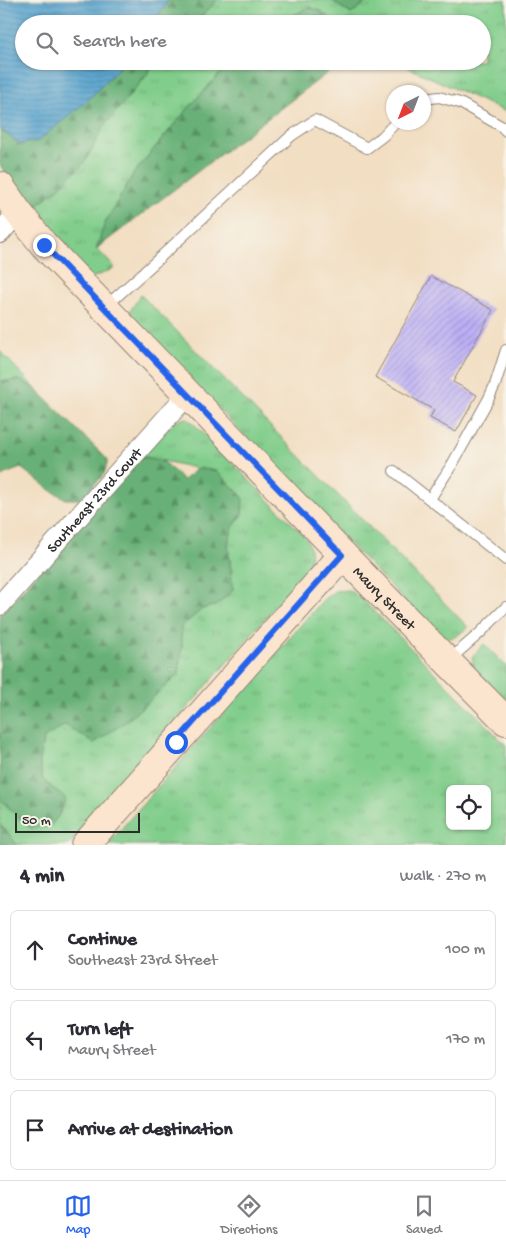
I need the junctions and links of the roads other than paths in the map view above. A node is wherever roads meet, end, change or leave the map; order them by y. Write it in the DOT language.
graph roads {
  1 [pos="431,98"];
  2 [pos="389,130"];
  3 [pos="506,131"];
  4 [pos="0,186"];
  5 [pos="18,212"];
  6 [pos="0,233"];
  7 [pos="104,308"];
  8 [pos="506,350"];
  9 [pos="188,394"];
  10 [pos="394,471"];
  11 [pos="430,499"];
  12 [pos="342,555"];
  13 [pos="506,560"];
  14 [pos="0,605"];
  15 [pos="506,607"];
  16 [pos="448,661"];
  17 [pos="506,721"];
  18 [pos="85,845"];
  1 -- 3 [label="lane"];
  2 -- 7 [label="lane"];
  4 -- 5 [label="main road, Maury Street"];
  5 -- 6 [label="street"];
  5 -- 7 [label="main road, Maury Street"];
  7 -- 9 [label="main road, Maury Street"];
  8 -- 11 [label="lane"];
  9 -- 12 [label="main road, Maury Street"];
  9 -- 14 [label="street, Southeast 23rd Court"];
  10 -- 11 [label="lane"];
  11 -- 13 [label="lane"];
  12 -- 16 [label="main road, Maury Street"];
  12 -- 18 [label="main road"];
  15 -- 16 [label="lane"];
  16 -- 17 [label="main road, Maury Street"];
}
